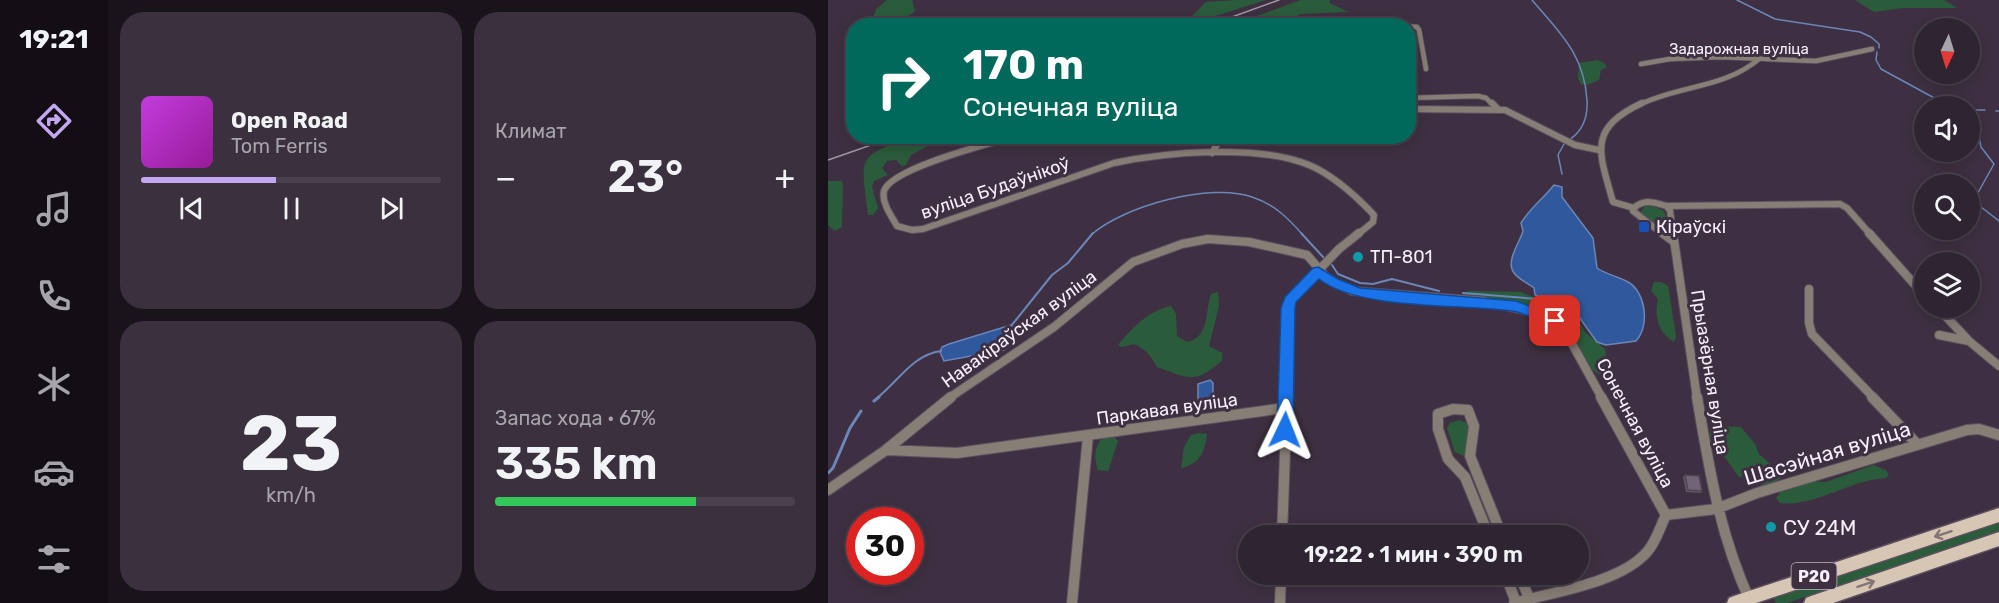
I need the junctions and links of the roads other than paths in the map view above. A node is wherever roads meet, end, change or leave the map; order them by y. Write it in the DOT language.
graph roads {
  1 [pos="1416,27"];
  2 [pos="1872,49"];
  3 [pos="1759,59"];
  4 [pos="1641,64"];
  5 [pos="1426,69"];
  6 [pos="1416,98"];
  7 [pos="1416,109"];
  8 [pos="1502,109"];
  9 [pos="991,144"];
  10 [pos="1217,144"];
  11 [pos="1599,150"];
  12 [pos="1212,153"];
  13 [pos="1666,206"];
  14 [pos="1634,208"];
  15 [pos="1673,240"];
  16 [pos="1318,272"];
  17 [pos="1914,284"];
  18 [pos="1809,289"];
  19 [pos="1948,318"];
  20 [pos="1939,335"];
  21 [pos="1969,340"];
  22 [pos="1999,366"];
  23 [pos="1285,408"];
  24 [pos="1999,435"];
  25 [pos="1088,436"];
  26 [pos="1917,444"];
  27 [pos="886,450"];
  28 [pos="828,490"];
  29 [pos="1716,509"];
  30 [pos="1666,515"];
  31 [pos="1999,515"];
  32 [pos="1282,525"];
  33 [pos="1485,525"];
  34 [pos="1498,525"];
  35 [pos="1999,539"];
  36 [pos="1281,585"];
  37 [pos="1509,585"];
  38 [pos="1523,585"];
  39 [pos="1528,598"];
  40 [pos="1750,600"];
  41 [pos="1072,603"];
  42 [pos="1280,603"];
  43 [pos="1515,603"];
  44 [pos="1734,603"];
  45 [pos="1811,603"];
  1 -- 5 [label="street"];
  2 -- 3 [label="street, Задарожная вуліца"];
  3 -- 4 [label="street, Задарожная вуліца"];
  3 -- 11 [label="street"];
  6 -- 8 [label="street"];
  7 -- 8 [label="street"];
  8 -- 11 [label="street"];
  9 -- 12 [label="street, вуліца Будаўнікоў"];
  10 -- 12 [label="street"];
  11 -- 14 [label="street"];
  12 -- 16 [label="street, вуліца Будаўнікоў"];
  13 -- 14 [label="street"];
  13 -- 15 [label="street, Прыазёрная вуліца"];
  13 -- 17 [label="street"];
  14 -- 15 [label="street"];
  15 -- 29 [label="street, Прыазёрная вуліца"];
  16 -- 23 [label="street"];
  16 -- 27 [label="street, Навакіраўская вуліца"];
  16 -- 30 [label="street, Сонечная вуліца"];
  18 -- 26 [label="street"];
  19 -- 21 [label="street"];
  20 -- 21 [label="street"];
  21 -- 22 [label="street"];
  23 -- 25 [label="street, Паркавая вуліца"];
  23 -- 32 [label="street"];
  24 -- 26 [label="street, Шасэйная вуліца"];
  25 -- 27 [label="street, Паркавая вуліца"];
  25 -- 41 [label="street, Паркавая вуліца"];
  26 -- 29 [label="street, Шасэйная вуліца"];
  27 -- 28 [label="street, Навакіраўская вуліца"];
  29 -- 30 [label="street, Шасэйная вуліца"];
  29 -- 40 [label="street, Прыазёрная вуліца"];
  30 -- 39 [label="street, Сонечная вуліца"];
  31 -- 40 [label="main road, Р20, one-way"];
  33 -- 34 [label="street"];
  45 -- 35 [label="main road, Р20, one-way"];
  36 -- 42 [label="street"];
  37 -- 43 [label="street, Сонечная вуліца"];
  38 -- 39 [label="street"];
  39 -- 43 [label="street, Сонечная вуліца"];
  40 -- 44 [label="main road, Р20"];
}
